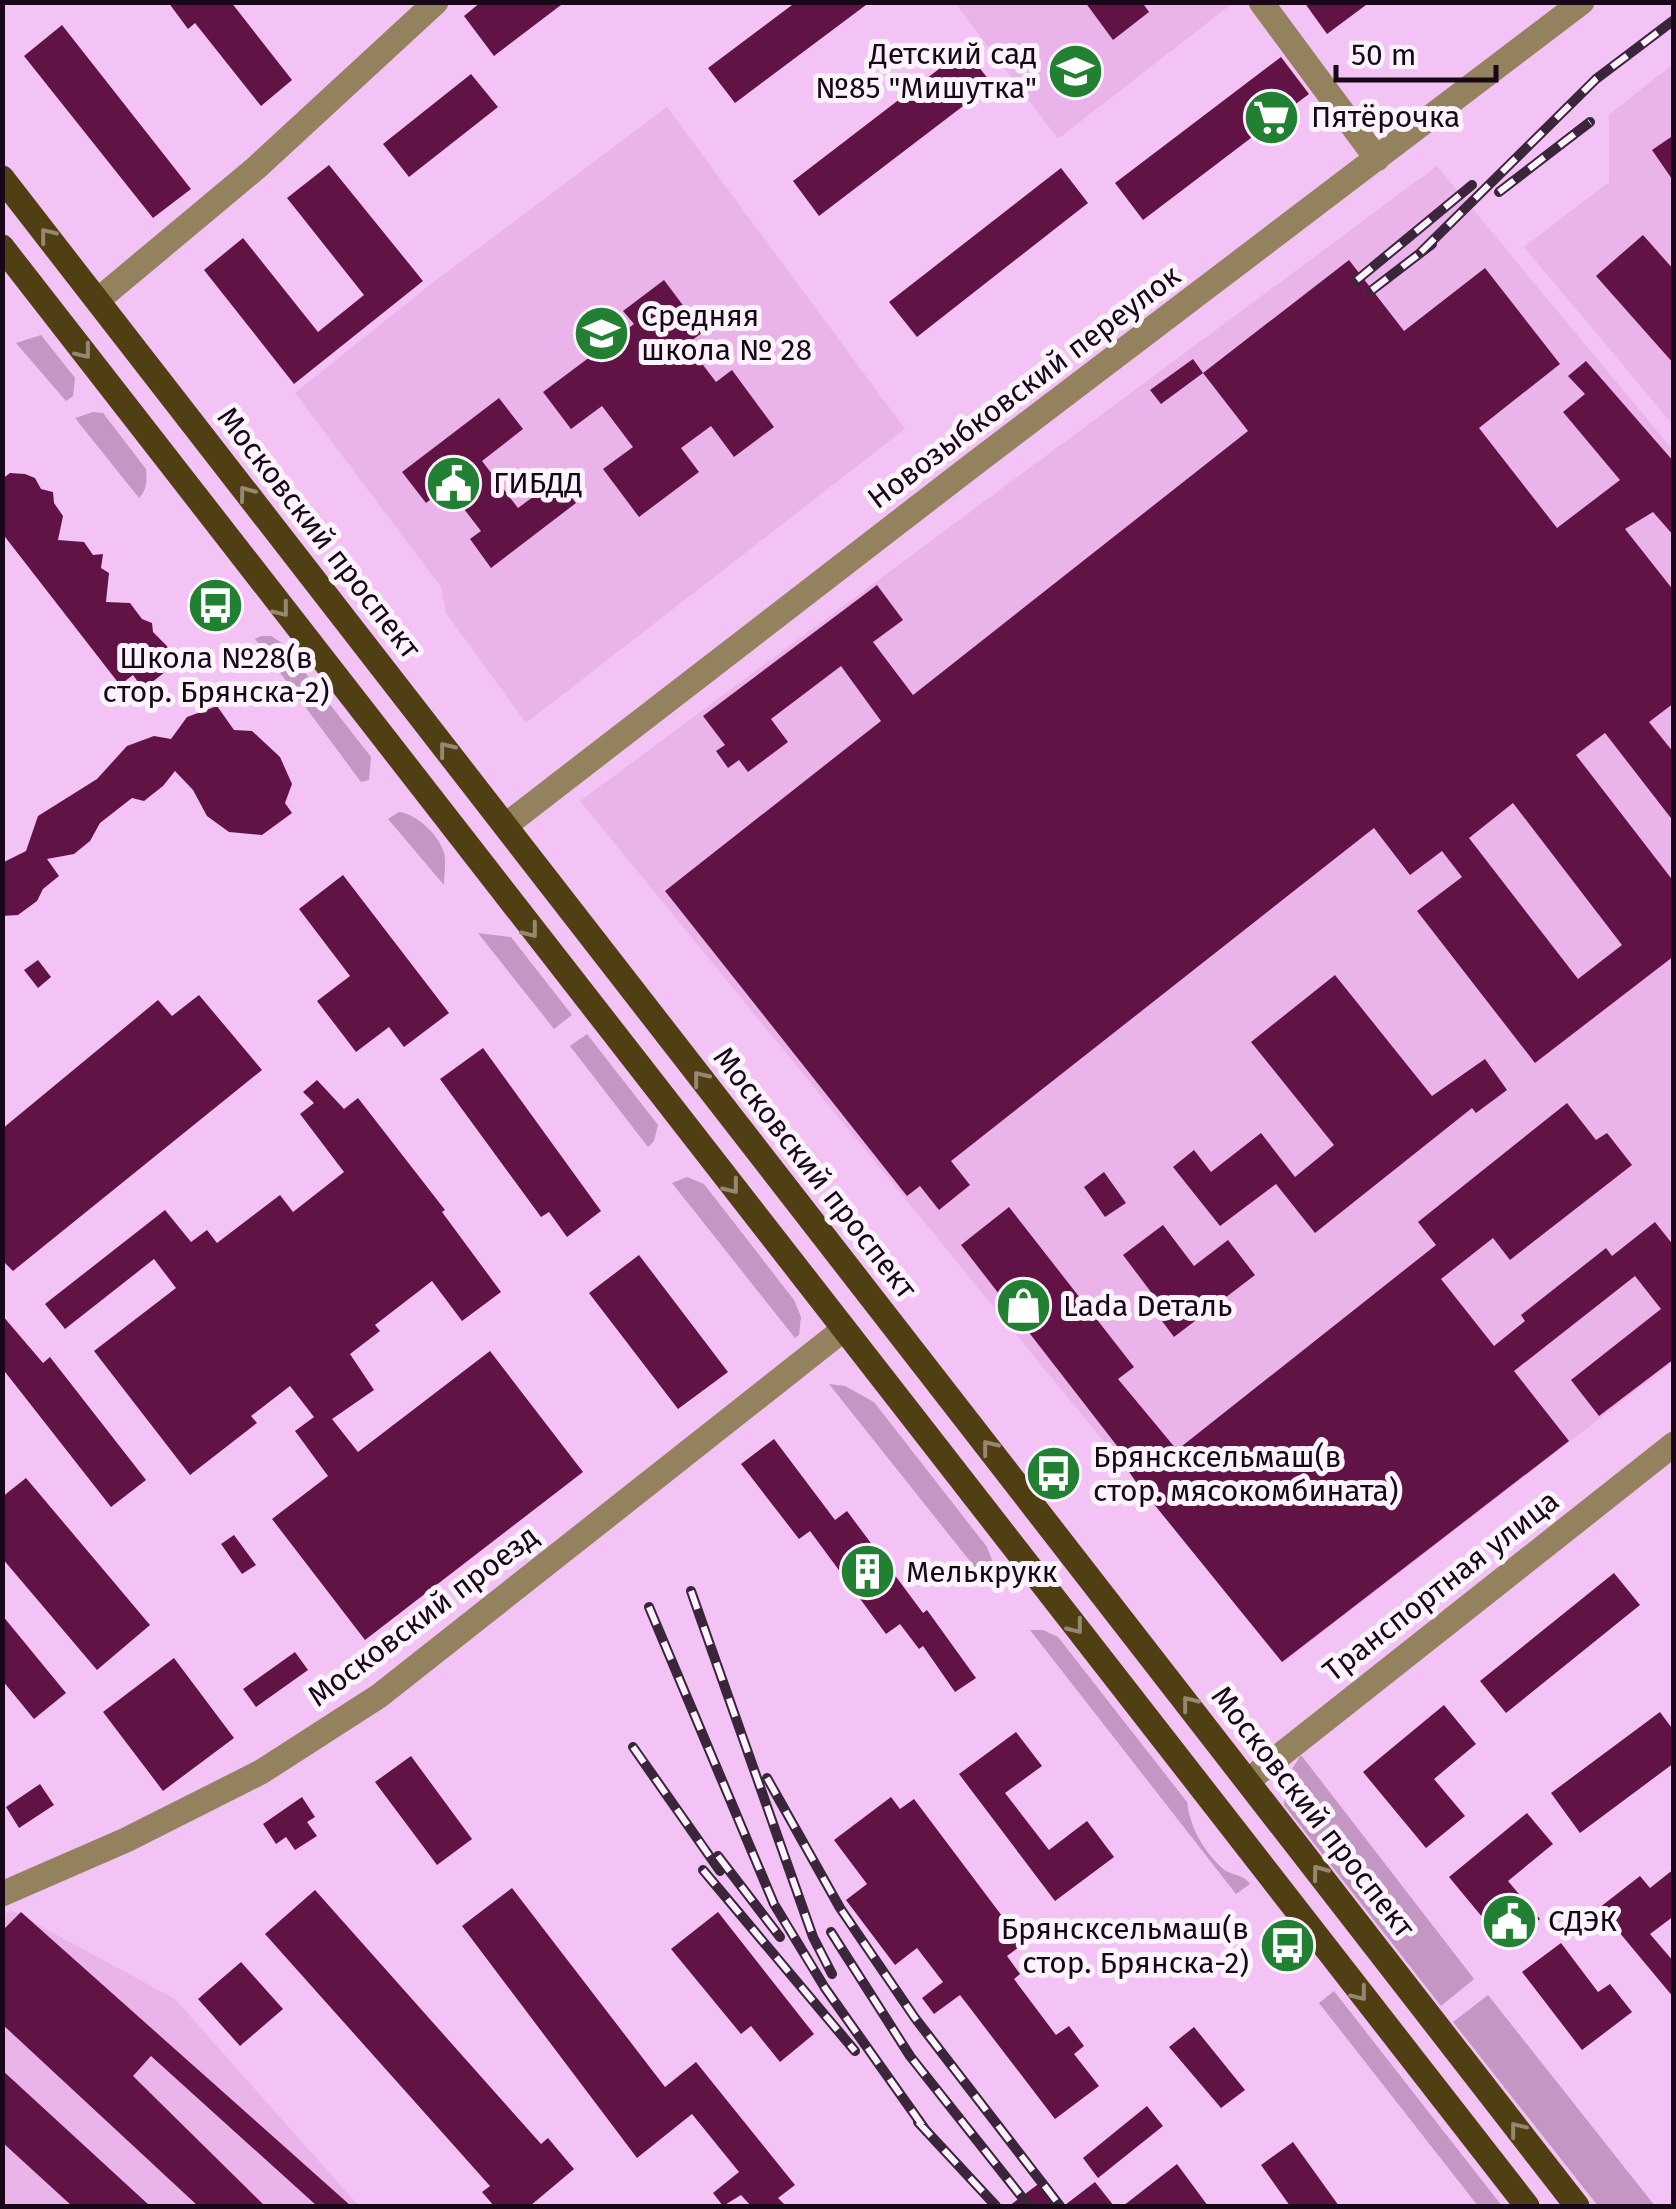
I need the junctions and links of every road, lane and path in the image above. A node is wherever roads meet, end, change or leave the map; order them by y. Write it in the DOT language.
graph roads {
  1 [pos="436,2"];
  2 [pos="1261,2"];
  3 [pos="1582,2"];
  4 [pos="1378,159"];
  5 [pos="2,178"];
  6 [pos="2,247"];
  7 [pos="98,300"];
  8 [pos="506,825"];
  9 [pos="472,854"];
  10 [pos="844,1329"];
  11 [pos="1674,1444"];
  12 [pos="1249,1780"];
  13 [pos="1215,1806"];
  14 [pos="2,1894"];
  15 [pos="1526,2206"];
  16 [pos="1577,2206"];
  1 -- 7 [label="street"];
  2 -- 4 [label="street"];
  3 -- 4 [label="street, Новозыбковский переулок"];
  4 -- 8 [label="street, Новозыбковский переулок"];
  7 -- 5 [label="main road, Московский проспект, one-way"];
  6 -- 9 [label="main road, one-way"];
  8 -- 7 [label="main road, Московский проспект, one-way"];
  8 -- 9 [label="main road"];
  12 -- 8 [label="main road, Московский проспект, one-way"];
  9 -- 10 [label="main road, one-way"];
  10 -- 13 [label="main road, one-way"];
  10 -- 14 [label="street, Московский проезд"];
  11 -- 12 [label="street, Транспортная улица"];
  12 -- 13 [label="main road"];
  16 -- 12 [label="main road, Московский проспект, one-way"];
  13 -- 15 [label="main road, one-way"];
}
